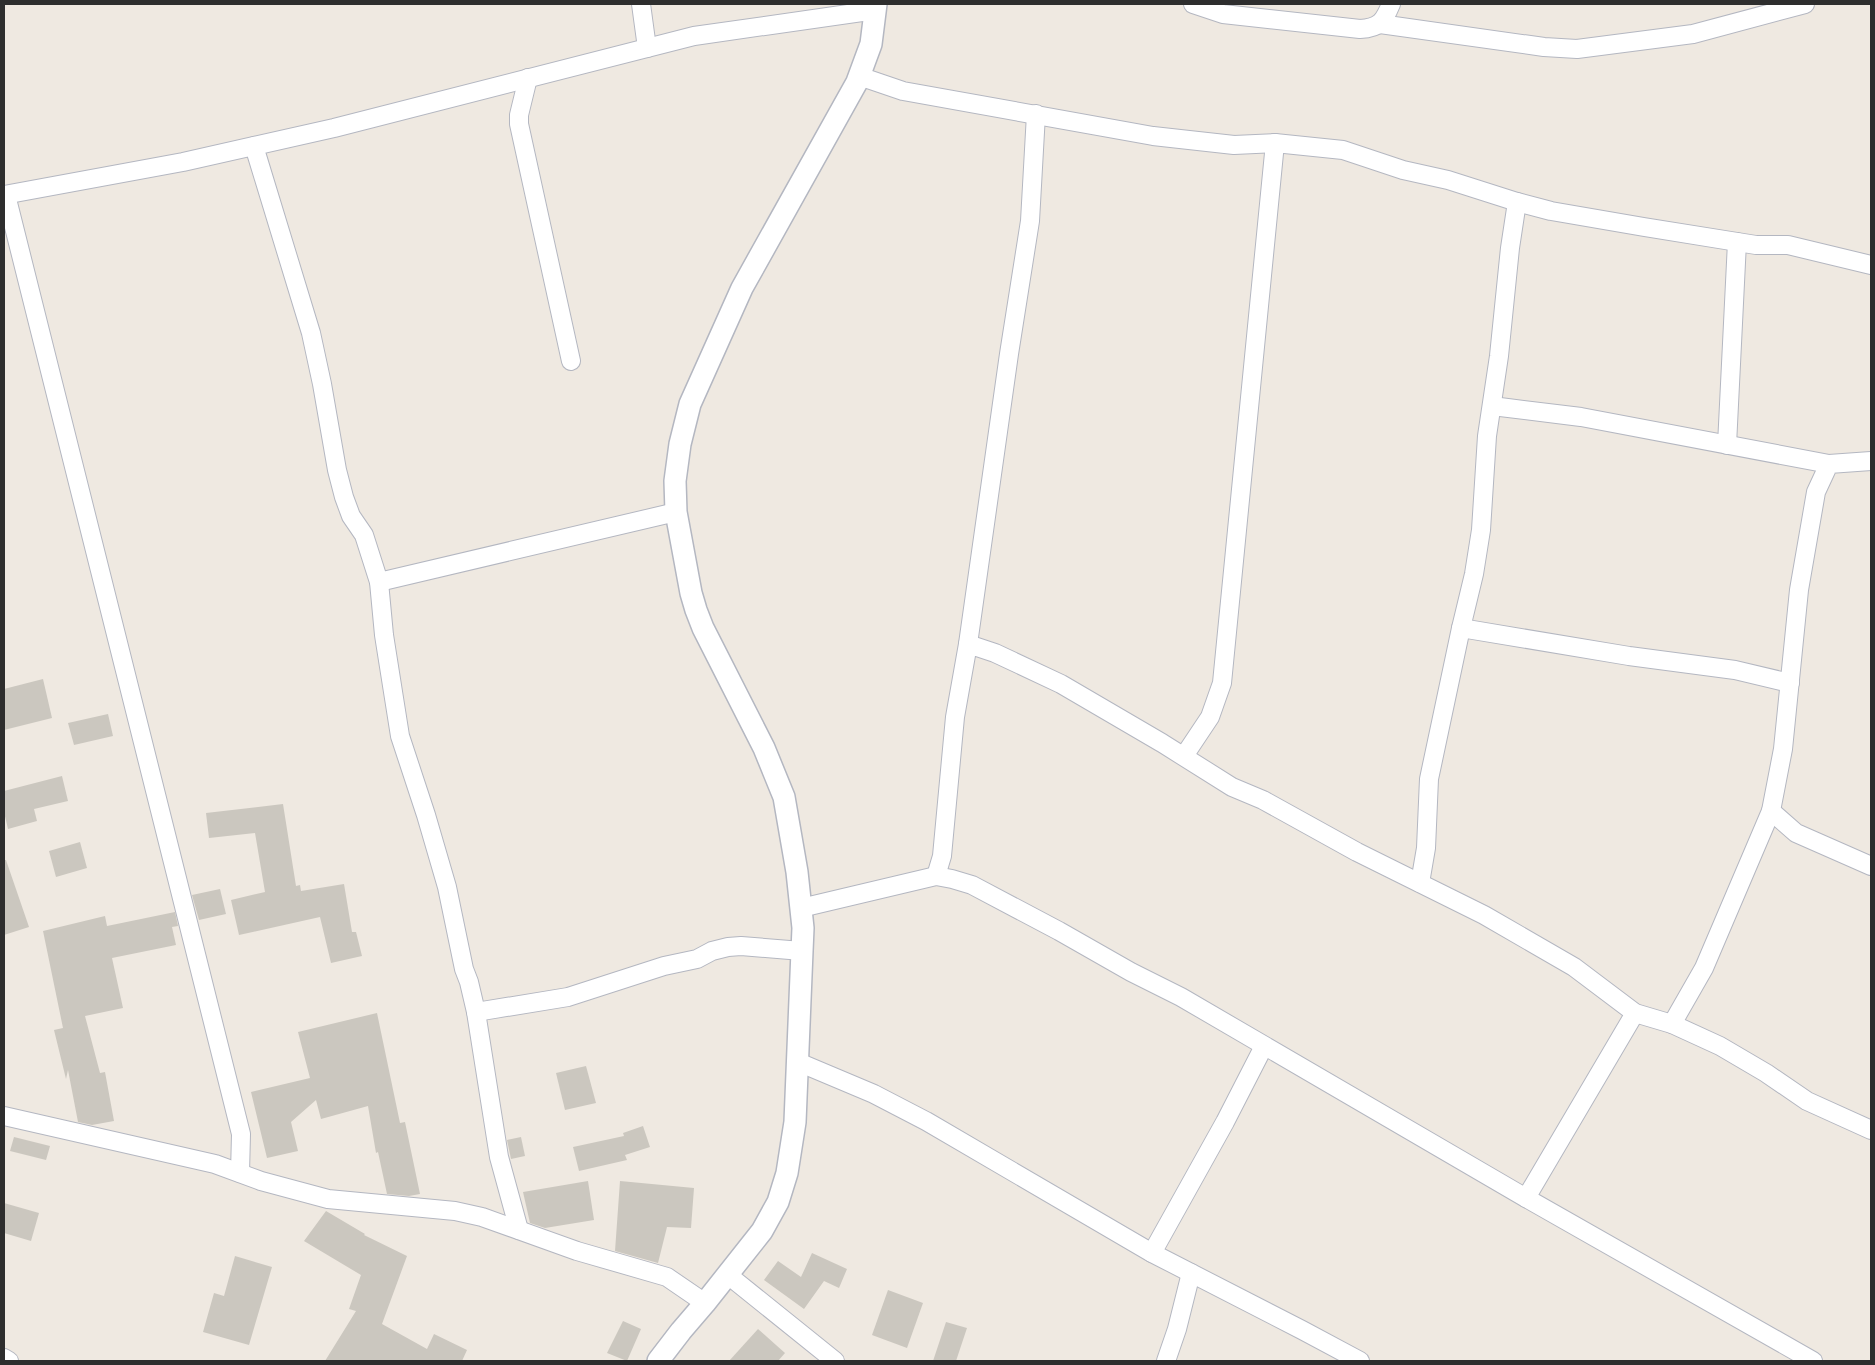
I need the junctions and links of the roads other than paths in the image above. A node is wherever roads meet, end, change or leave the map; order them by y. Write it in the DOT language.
graph roads {
  1 [pos="641,4"];
  2 [pos="1193,4"];
  3 [pos="1391,4"];
  4 [pos="1805,4"];
  5 [pos="876,7"];
  6 [pos="1380,24"];
  7 [pos="646,48"];
  8 [pos="859,76"];
  9 [pos="528,78"];
  10 [pos="1036,114"];
  11 [pos="1275,143"];
  12 [pos="254,146"];
  13 [pos="5,195"];
  14 [pos="1517,202"];
  15 [pos="1737,242"];
  16 [pos="1871,265"];
  17 [pos="572,361"];
  18 [pos="1492,406"];
  19 [pos="1727,445"];
  20 [pos="1871,461"];
  21 [pos="1829,464"];
  22 [pos="676,512"];
  23 [pos="378,582"];
  24 [pos="1461,628"];
  25 [pos="968,644"];
  26 [pos="1790,683"];
  27 [pos="1184,756"];
  28 [pos="1771,811"];
  29 [pos="1871,866"];
  30 [pos="936,876"];
  31 [pos="1420,883"];
  32 [pos="801,908"];
  33 [pos="802,951"];
  34 [pos="476,1012"];
  35 [pos="1635,1013"];
  36 [pos="1672,1024"];
  37 [pos="1264,1046"];
  38 [pos="798,1062"];
  39 [pos="4,1116"];
  40 [pos="1871,1130"];
  41 [pos="240,1173"];
  42 [pos="1526,1198"];
  43 [pos="518,1230"];
  44 [pos="1152,1253"];
  45 [pos="1191,1273"];
  46 [pos="728,1275"];
  47 [pos="705,1304"];
  48 [pos="4,1358"];
  49 [pos="9,1361"];
  50 [pos="658,1361"];
  51 [pos="835,1361"];
  52 [pos="1166,1361"];
  53 [pos="1360,1361"];
  54 [pos="1813,1361"];
  1 -- 7 [label="street"];
  2 -- 6 [label="street"];
  3 -- 6 [label="street"];
  4 -- 6 [label="street"];
  5 -- 7 [label="street"];
  5 -- 8 [label="street"];
  7 -- 9 [label="street"];
  8 -- 10 [label="street"];
  8 -- 22 [label="street"];
  9 -- 12 [label="street"];
  9 -- 17 [label="street"];
  10 -- 11 [label="street"];
  10 -- 25 [label="street"];
  11 -- 14 [label="street"];
  11 -- 27 [label="street"];
  12 -- 13 [label="street"];
  12 -- 23 [label="street"];
  13 -- 41 [label="street"];
  14 -- 15 [label="street"];
  14 -- 18 [label="street"];
  15 -- 16 [label="street"];
  15 -- 19 [label="street"];
  18 -- 19 [label="street"];
  18 -- 24 [label="street"];
  19 -- 21 [label="street"];
  20 -- 21 [label="street"];
  21 -- 26 [label="street"];
  22 -- 23 [label="street"];
  22 -- 32 [label="street"];
  23 -- 34 [label="street"];
  24 -- 26 [label="street"];
  24 -- 31 [label="street"];
  25 -- 27 [label="street"];
  25 -- 30 [label="street"];
  26 -- 28 [label="street"];
  27 -- 31 [label="street"];
  28 -- 29 [label="street"];
  28 -- 36 [label="street"];
  30 -- 32 [label="street"];
  30 -- 37 [label="street"];
  31 -- 35 [label="street"];
  32 -- 33 [label="street"];
  33 -- 34 [label="street"];
  33 -- 38 [label="street"];
  34 -- 43 [label="street"];
  35 -- 36 [label="street"];
  35 -- 42 [label="street"];
  36 -- 40 [label="street"];
  37 -- 42 [label="street"];
  37 -- 44 [label="street"];
  38 -- 44 [label="street"];
  38 -- 46 [label="street"];
  39 -- 41 [label="street"];
  41 -- 43 [label="street"];
  42 -- 54 [label="street"];
  43 -- 47 [label="street"];
  44 -- 45 [label="street"];
  45 -- 52 [label="street"];
  45 -- 53 [label="street"];
  46 -- 47 [label="street"];
  46 -- 51 [label="street"];
  47 -- 50 [label="street"];
  48 -- 49 [label="street"];
}
